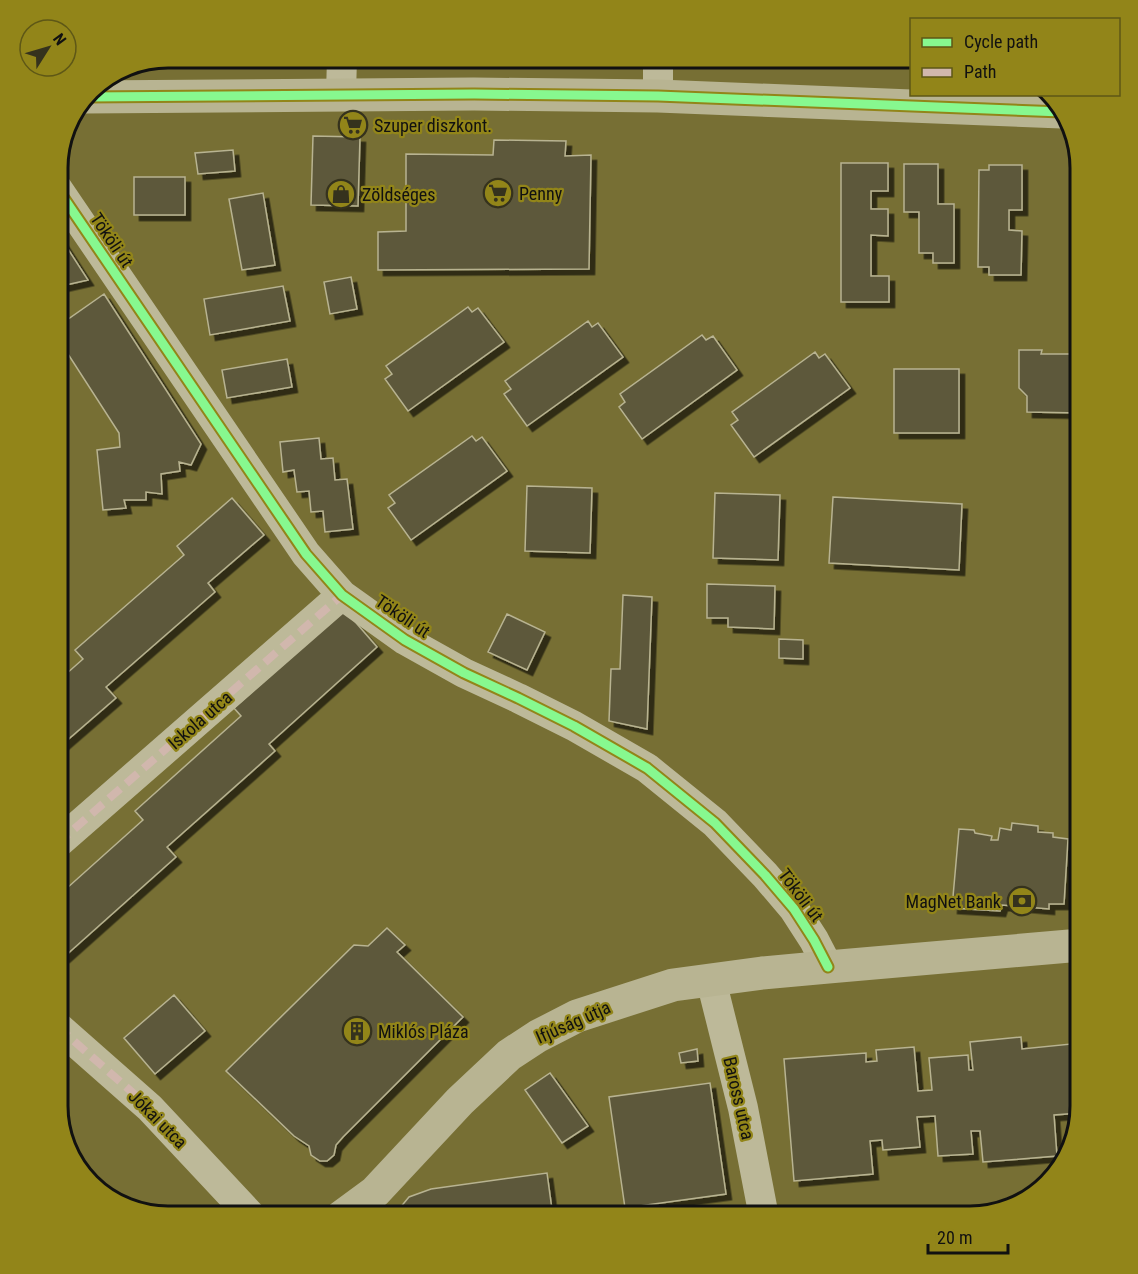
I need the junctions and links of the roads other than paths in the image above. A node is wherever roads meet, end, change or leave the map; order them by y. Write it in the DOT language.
graph roads {
  1 [pos="342,68"];
  2 [pos="658,68"];
  3 [pos="342,95"];
  4 [pos="658,96"];
  5 [pos="97,97"];
  6 [pos="977,102"];
  7 [pos="1052,111"];
  8 [pos="68,204"];
  9 [pos="342,595"];
  10 [pos="68,834"];
  11 [pos="1070,946"];
  12 [pos="828,966"];
  13 [pos="711,980"];
  14 [pos="68,1036"];
  15 [pos="368,1204"];
  16 [pos="242,1206"];
  17 [pos="762,1206"];
  1 -- 3 [label="street"];
  2 -- 4 [label="street"];
  3 -- 4 [label="street"];
  3 -- 5 [label="street"];
  4 -- 6 [label="street"];
  6 -- 7 [label="street"];
  8 -- 9 [label="street, Tököli út"];
  9 -- 10 [label="street, Iskola utca"];
  9 -- 12 [label="street, Tököli út"];
  11 -- 12 [label="street"];
  12 -- 13 [label="street, Ifjúság útja"];
  13 -- 15 [label="street, Ifjúság útja"];
  13 -- 17 [label="street, Baross utca"];
  14 -- 16 [label="street, Jókai utca"];
}
